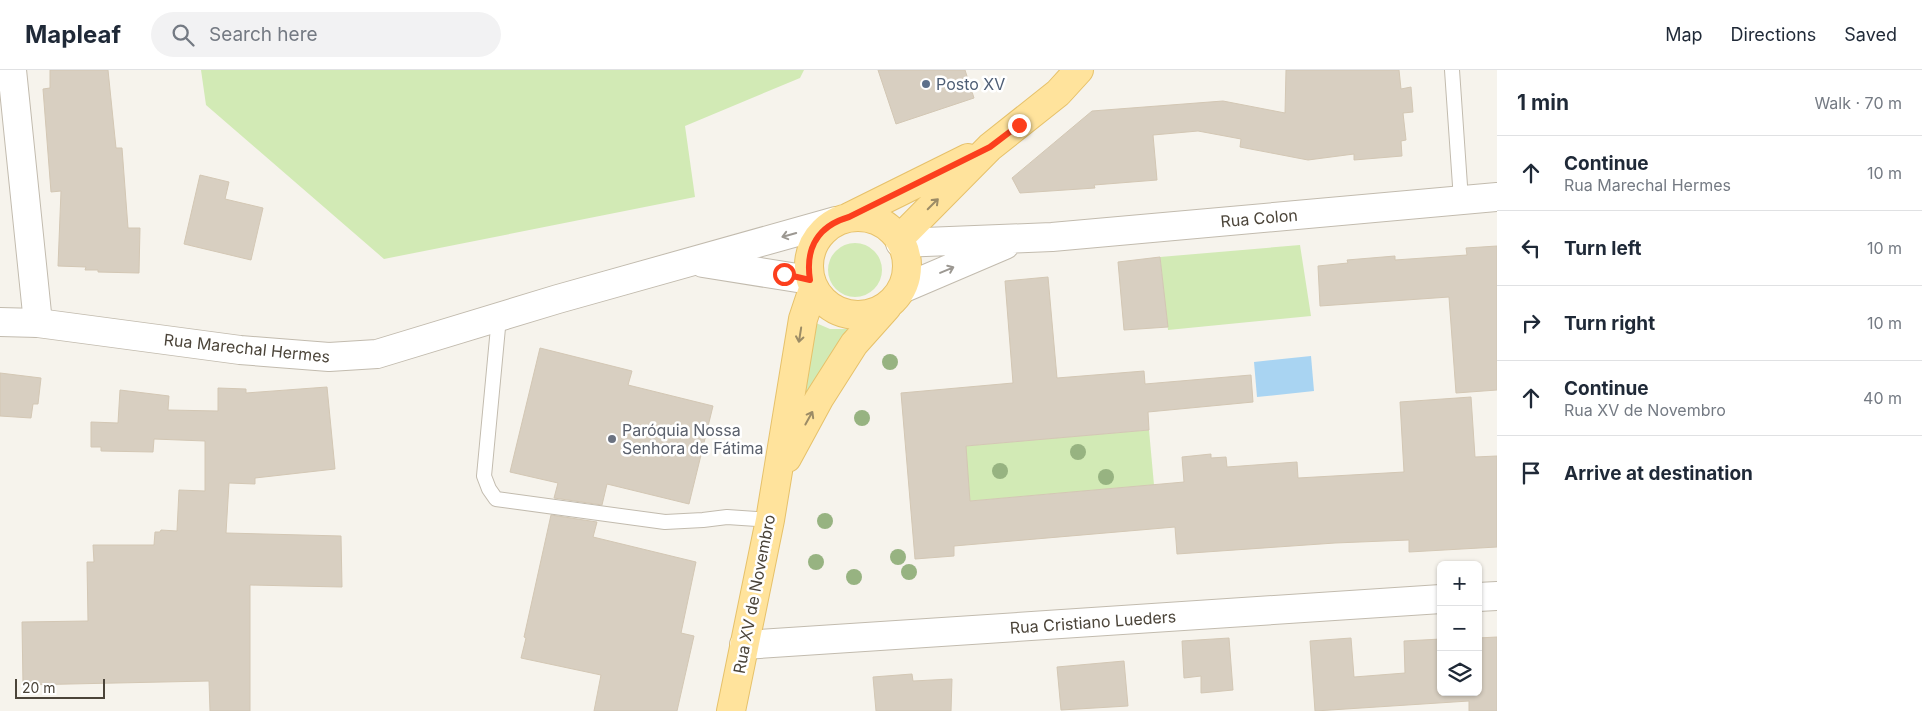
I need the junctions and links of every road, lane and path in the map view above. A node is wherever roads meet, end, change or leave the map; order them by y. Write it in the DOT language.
graph roads {
  1 [pos="12,70"];
  2 [pos="1079,70"];
  3 [pos="1452,70"];
  4 [pos="990,147"];
  5 [pos="1497,197"];
  6 [pos="1461,200"];
  7 [pos="842,219"];
  8 [pos="1020,239"];
  9 [pos="900,241"];
  10 [pos="692,262"];
  11 [pos="812,284"];
  12 [pos="897,295"];
  13 [pos="499,317"];
  14 [pos="0,322"];
  15 [pos="38,323"];
  16 [pos="777,476"];
  17 [pos="770,520"];
  18 [pos="1497,596"];
  19 [pos="1482,597"];
  20 [pos="1437,599"];
  21 [pos="744,645"];
  22 [pos="731,711"];
  1 -- 15 [label="street"];
  2 -- 4 [label="main road"];
  3 -- 6 [label="lane"];
  4 -- 7 [label="main road"];
  9 -- 4 [label="main road, one-way"];
  5 -- 6 [label="street, Rua Colon"];
  6 -- 8 [label="street, Rua Colon"];
  7 -- 9 [label="main road"];
  7 -- 10 [label="street, Rua Marechal Hermes, one-way"];
  7 -- 11 [label="main road"];
  8 -- 9 [label="street, Rua Colon"];
  12 -- 8 [label="street, Rua Colon, one-way"];
  9 -- 12 [label="main road"];
  10 -- 11 [label="street, Rua Marechal Hermes"];
  10 -- 13 [label="street, Rua Marechal Hermes"];
  11 -- 12 [label="main road"];
  11 -- 16 [label="main road, Rua XV de Novembro, one-way"];
  16 -- 12 [label="main road, Rua XV de Novembro, one-way"];
  13 -- 15 [label="street, Rua Marechal Hermes"];
  13 -- 17 [label="lane"];
  14 -- 15 [label="street, Rua Marechal Hermes"];
  16 -- 17 [label="main road, Rua XV de Novembro"];
  17 -- 21 [label="main road, Rua XV de Novembro"];
  18 -- 19 [label="street"];
  20 -- 21 [label="street, Rua Cristiano Lueders"];
  21 -- 22 [label="main road, Rua XV de Novembro"];
}
